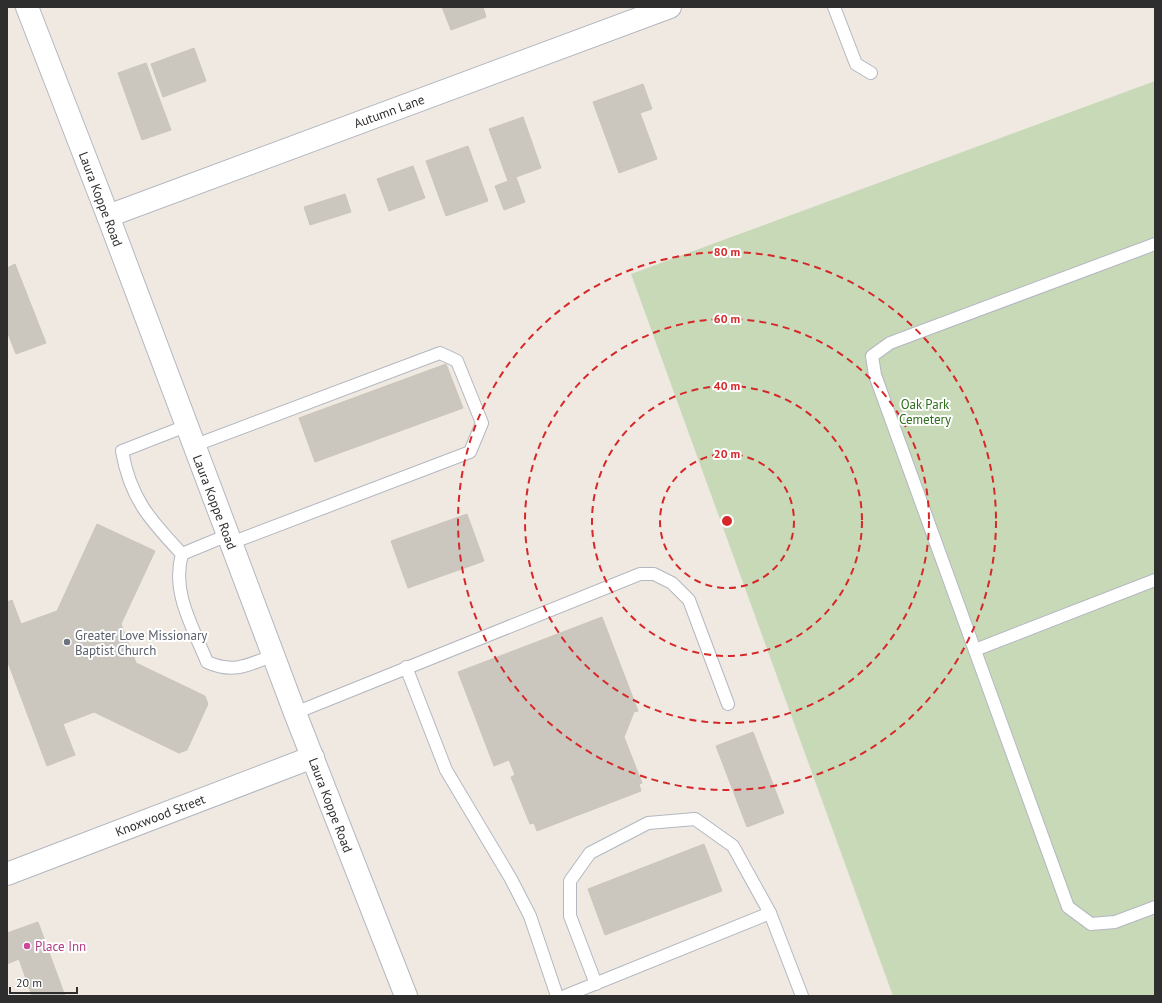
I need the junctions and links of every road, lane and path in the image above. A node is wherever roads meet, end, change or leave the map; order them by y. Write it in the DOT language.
graph roads {
  1 [pos="27,7"];
  2 [pos="670,7"];
  3 [pos="834,7"];
  4 [pos="871,73"];
  5 [pos="108,216"];
  6 [pos="1155,244"];
  7 [pos="186,426"];
  8 [pos="193,446"];
  9 [pos="229,539"];
  10 [pos="182,554"];
  11 [pos="1155,580"];
  12 [pos="975,650"];
  13 [pos="274,655"];
  14 [pos="406,667"];
  15 [pos="728,704"];
  16 [pos="295,713"];
  17 [pos="313,757"];
  18 [pos="7,874"];
  19 [pos="1155,907"];
  20 [pos="770,913"];
  21 [pos="596,984"];
  22 [pos="406,996"];
  23 [pos="557,996"];
  24 [pos="565,996"];
  25 [pos="802,996"];
  1 -- 5 [label="street, Laura Koppe Road"];
  2 -- 5 [label="street, Autumn Lane"];
  3 -- 4 [label="lane"];
  5 -- 7 [label="street, Laura Koppe Road"];
  6 -- 12 [label="lane"];
  7 -- 8 [label="street, Laura Koppe Road"];
  7 -- 10 [label="lane"];
  8 -- 9 [label="street, Laura Koppe Road"];
  8 -- 9 [label="lane"];
  9 -- 10 [label="lane"];
  9 -- 13 [label="street, Laura Koppe Road"];
  10 -- 13 [label="lane"];
  11 -- 12 [label="lane"];
  12 -- 19 [label="lane"];
  13 -- 16 [label="street, Laura Koppe Road"];
  14 -- 15 [label="lane"];
  14 -- 16 [label="lane"];
  14 -- 23 [label="lane"];
  16 -- 17 [label="street, Laura Koppe Road"];
  17 -- 18 [label="street, Knoxwood Street"];
  17 -- 22 [label="street, Laura Koppe Road"];
  20 -- 21 [label="lane"];
  20 -- 21 [label="lane"];
  20 -- 25 [label="lane"];
  21 -- 24 [label="lane"];
}
